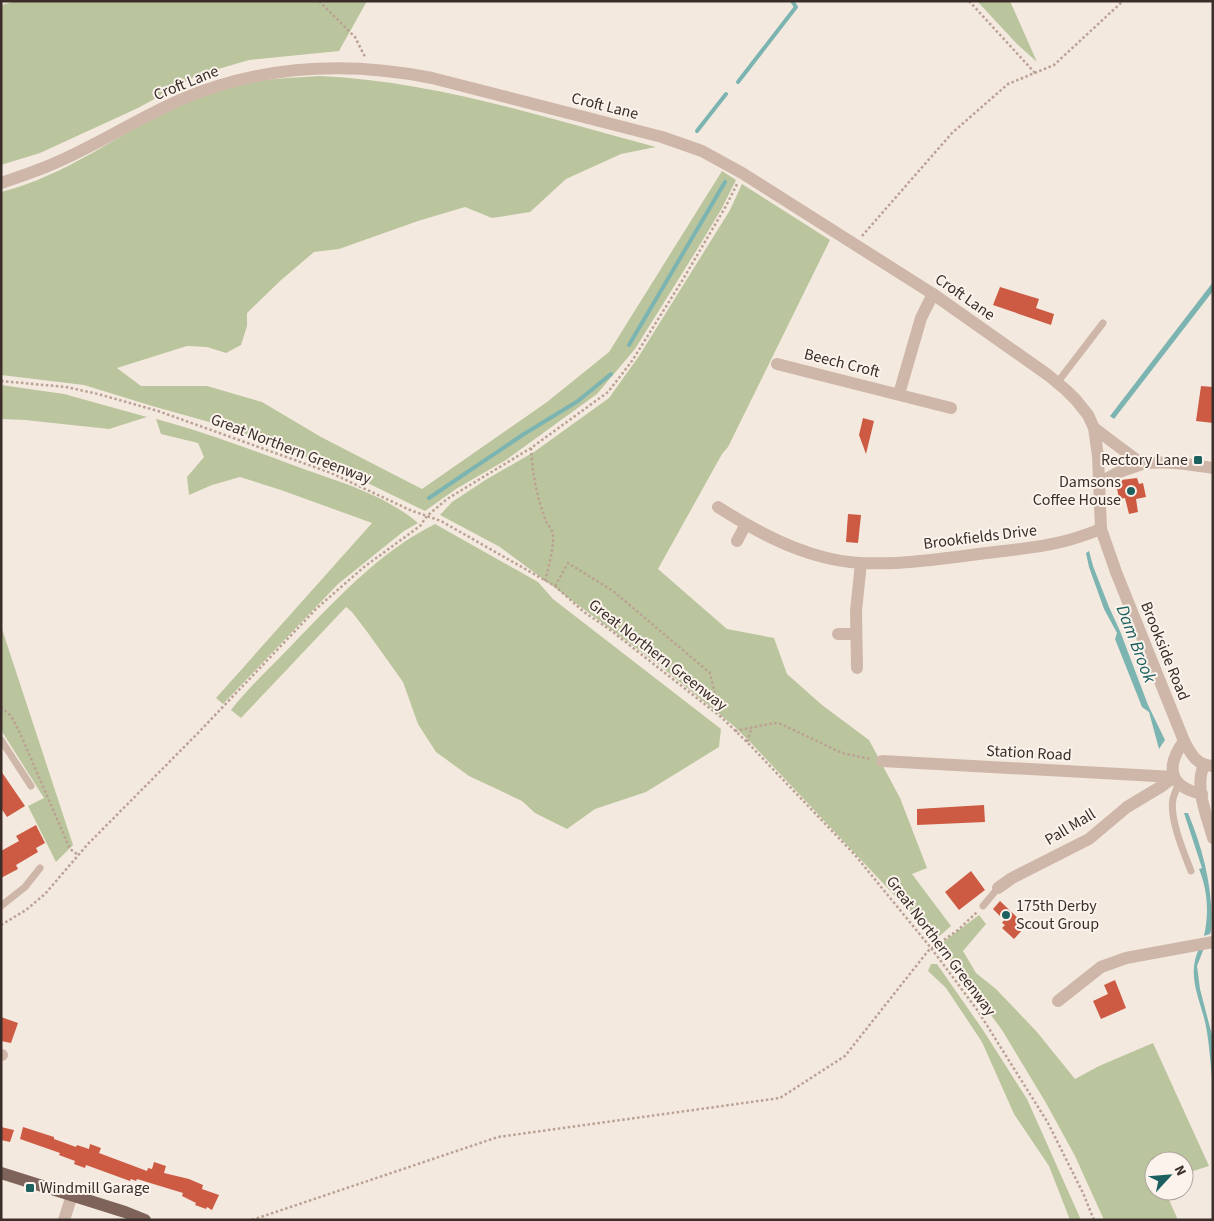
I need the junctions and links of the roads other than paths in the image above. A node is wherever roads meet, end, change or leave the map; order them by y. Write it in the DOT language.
graph roads {
  1 [pos="1,183"];
  2 [pos="933,294"];
  3 [pos="1103,323"];
  4 [pos="777,364"];
  5 [pos="1057,383"];
  6 [pos="899,394"];
  7 [pos="951,408"];
  8 [pos="1094,428"];
  9 [pos="1142,464"];
  10 [pos="1099,468"];
  11 [pos="1213,468"];
  12 [pos="1100,483"];
  13 [pos="718,507"];
  14 [pos="746,524"];
  15 [pos="1101,529"];
  16 [pos="737,541"];
  17 [pos="861,563"];
  18 [pos="838,634"];
  19 [pos="855,634"];
  20 [pos="857,668"];
  21 [pos="1,740"];
  22 [pos="1184,741"];
  23 [pos="882,761"];
  24 [pos="1209,766"];
  25 [pos="1176,781"];
  26 [pos="31,786"];
  27 [pos="1202,794"];
  28 [pos="1213,838"];
  29 [pos="40,868"];
  30 [pos="1191,871"];
  31 [pos="998,888"];
  32 [pos="1,906"];
  33 [pos="983,906"];
  34 [pos="1213,942"];
  35 [pos="1058,1001"];
  36 [pos="1,1173"];
  37 [pos="72,1195"];
  38 [pos="64,1220"];
  39 [pos="145,1220"];
  1 -- 2 [label="street, Croft Lane"];
  2 -- 5 [label="street, Croft Lane"];
  2 -- 6 [label="street"];
  3 -- 5 [label="lane"];
  4 -- 6 [label="street, Beech Croft"];
  5 -- 8 [label="street, Croft Lane"];
  6 -- 7 [label="street, Beech Croft"];
  8 -- 9 [label="street"];
  8 -- 10 [label="street, Croft Lane"];
  9 -- 11 [label="street"];
  9 -- 12 [label="street"];
  10 -- 12 [label="street, Brookside Road"];
  12 -- 15 [label="street, Brookside Road"];
  13 -- 14 [label="street, Brookfields Drive"];
  14 -- 16 [label="street"];
  14 -- 17 [label="street, Brookfields Drive"];
  15 -- 17 [label="street, Brookfields Drive"];
  15 -- 22 [label="street, Brookside Road"];
  17 -- 19 [label="street"];
  18 -- 19 [label="street"];
  19 -- 20 [label="street"];
  21 -- 26 [label="lane"];
  22 -- 24 [label="street, Brookside Road"];
  22 -- 25 [label="street"];
  23 -- 25 [label="street, Station Road"];
  24 -- 27 [label="street, Brookside Road"];
  25 -- 27 [label="street, Station Road"];
  25 -- 30 [label="lane"];
  25 -- 31 [label="street, Pall Mall"];
  27 -- 28 [label="street, Brookside Road"];
  29 -- 32 [label="lane"];
  31 -- 33 [label="lane, Pall Mall"];
  34 -- 35 [label="street"];
  36 -- 37 [label="main road"];
  37 -- 38 [label="street"];
  37 -- 39 [label="main road"];
}
